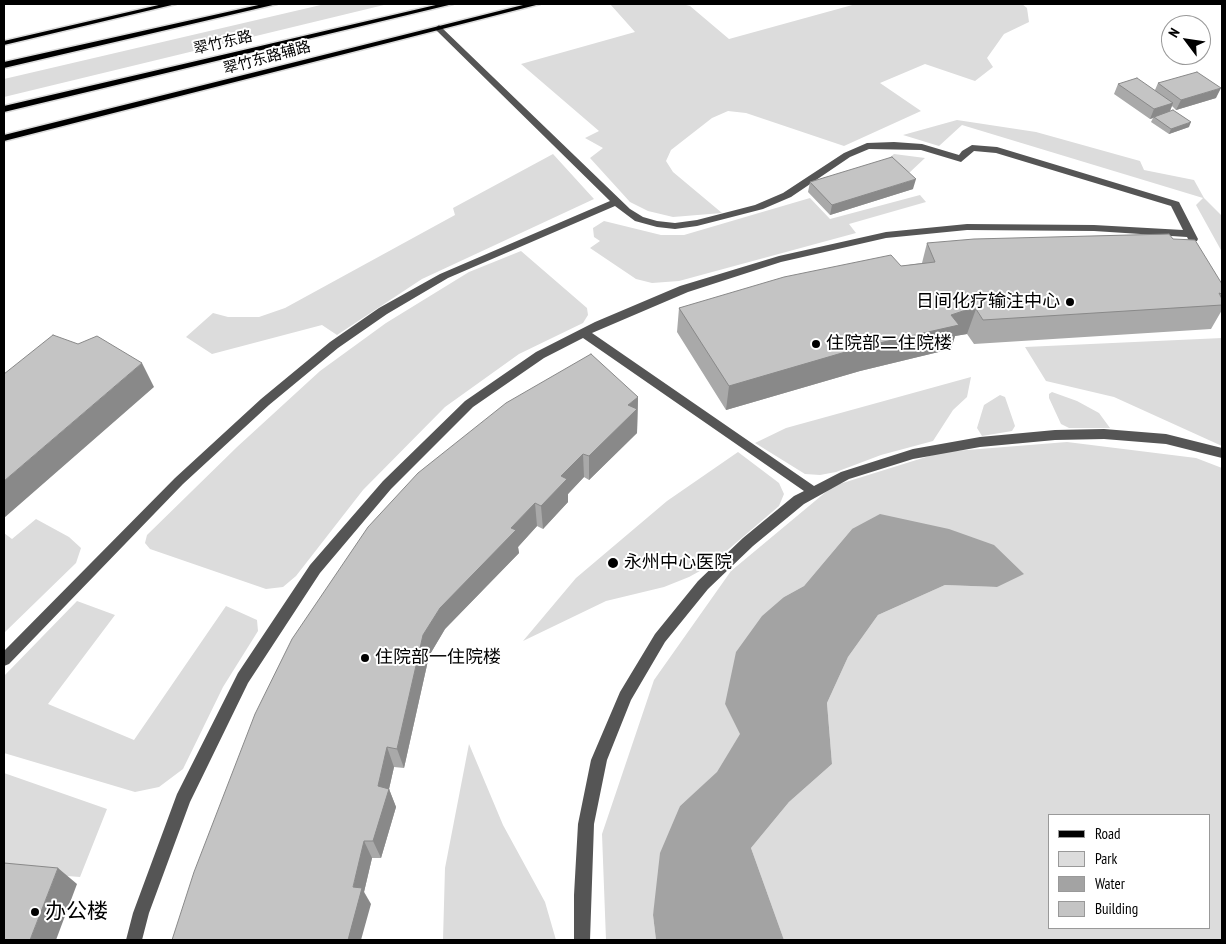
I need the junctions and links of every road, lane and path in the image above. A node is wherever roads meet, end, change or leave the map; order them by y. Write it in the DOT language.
graph roads {
  1 [pos="172,4"];
  2 [pos="273,4"];
  3 [pos="449,4"];
  4 [pos="536,4"];
  5 [pos="439,28"];
  6 [pos="4,42"];
  7 [pos="4,66"];
  8 [pos="4,109"];
  9 [pos="4,138"];
  10 [pos="617,202"];
  11 [pos="1190,234"];
  12 [pos="1199,249"];
  13 [pos="583,333"];
  14 [pos="1222,453"];
  15 [pos="814,492"];
  16 [pos="4,660"];
  17 [pos="134,940"];
  18 [pos="582,940"];
  1 -- 6 [label="main road"];
  2 -- 7 [label="main road, 翠竹东路"];
  3 -- 8 [label="main road, 翠竹东路"];
  4 -- 5 [label="main road, 翠竹东路辅路"];
  5 -- 9 [label="main road, 翠竹东路辅路"];
  5 -- 10 [label="lane"];
  10 -- 11 [label="lane"];
  10 -- 16 [label="lane"];
  11 -- 12 [label="lane"];
  11 -- 13 [label="lane"];
  13 -- 15 [label="lane"];
  13 -- 17 [label="lane"];
  14 -- 15 [label="lane"];
  15 -- 18 [label="lane"];
}
